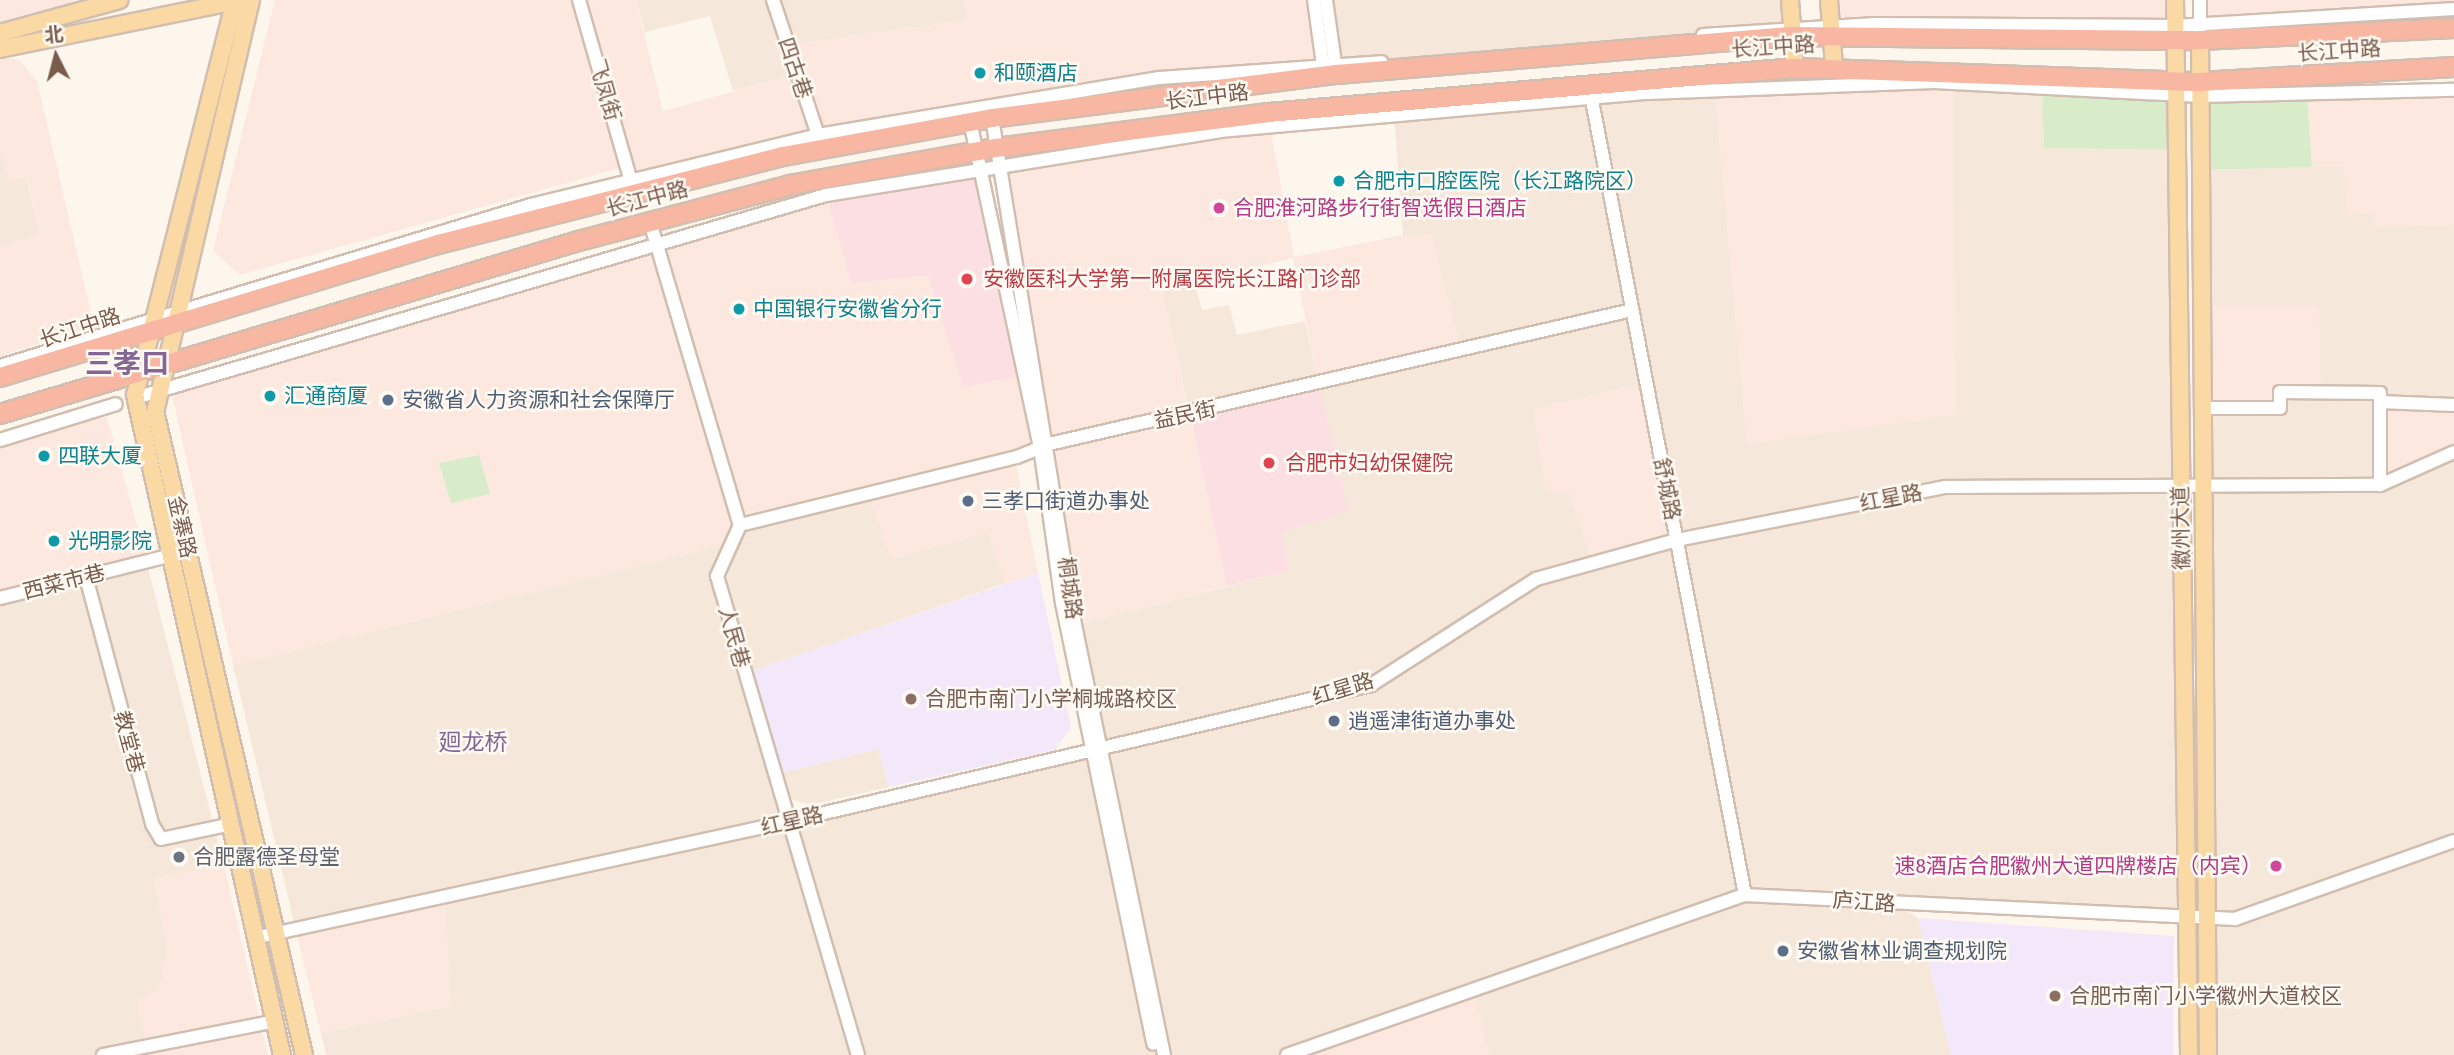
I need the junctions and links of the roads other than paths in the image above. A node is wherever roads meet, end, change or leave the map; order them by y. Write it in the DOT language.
graph roads {
  1 [pos="120,0"];
  2 [pos="251,0"];
  3 [pos="579,0"];
  4 [pos="773,0"];
  5 [pos="1314,0"];
  6 [pos="1325,0"];
  7 [pos="1790,0"];
  8 [pos="1829,0"];
  9 [pos="2175,0"];
  10 [pos="2200,0"];
  11 [pos="236,1"];
  12 [pos="2454,9"];
  13 [pos="2454,28"];
  14 [pos="1831,30"];
  15 [pos="1792,32"];
  16 [pos="0,33"];
  17 [pos="2175,33"];
  18 [pos="2200,33"];
  19 [pos="0,49"];
  20 [pos="1834,66"];
  21 [pos="2454,66"];
  22 [pos="1795,68"];
  23 [pos="1330,70"];
  24 [pos="2176,87"];
  25 [pos="2200,89"];
  26 [pos="2454,90"];
  27 [pos="1590,91"];
  28 [pos="992,118"];
  29 [pos="970,121"];
  30 [pos="818,135"];
  31 [pos="996,148"];
  32 [pos="977,151"];
  33 [pos="1001,168"];
  34 [pos="982,171"];
  35 [pos="631,181"];
  36 [pos="650,222"];
  37 [pos="657,246"];
  38 [pos="1633,310"];
  39 [pos="179,314"];
  40 [pos="154,323"];
  41 [pos="164,363"];
  42 [pos="0,366"];
  43 [pos="142,370"];
  44 [pos="0,377"];
  45 [pos="151,393"];
  46 [pos="2380,402"];
  47 [pos="116,404"];
  48 [pos="2454,405"];
  49 [pos="2201,408"];
  50 [pos="0,414"];
  51 [pos="0,440"];
  52 [pos="1045,446"];
  53 [pos="2454,452"];
  54 [pos="2380,485"];
  55 [pos="2180,486"];
  56 [pos="2201,486"];
  57 [pos="740,525"];
  58 [pos="1677,540"];
  59 [pos="168,556"];
  60 [pos="86,577"];
  61 [pos="0,598"];
  62 [pos="1096,750"];
  63 [pos="786,822"];
  64 [pos="228,825"];
  65 [pos="2454,841"];
  66 [pos="1745,895"];
  67 [pos="2203,920"];
  68 [pos="2185,921"];
  69 [pos="276,933"];
  70 [pos="254,938"];
  71 [pos="266,1023"];
  72 [pos="103,1055"];
  73 [pos="282,1055"];
  74 [pos="304,1055"];
  75 [pos="858,1055"];
  76 [pos="1155,1055"];
  77 [pos="1164,1055"];
  78 [pos="1287,1055"];
  79 [pos="2189,1055"];
  80 [pos="2208,1055"];
  1 -- 16 [label="main road"];
  2 -- 39 [label="main road, 金寨路"];
  3 -- 35 [label="street, 飞凤街"];
  4 -- 30 [label="street, 四古巷"];
  5 -- 23 [label="street"];
  6 -- 23 [label="street"];
  7 -- 15 [label="main road"];
  8 -- 14 [label="main road"];
  9 -- 17 [label="main road, 徽州大道"];
  10 -- 18 [label="street, 徽州大道"];
  11 -- 19 [label="main road"];
  11 -- 40 [label="main road, 金寨路"];
  12 -- 18 [label="street"];
  13 -- 18 [label="highway, 长江中路"];
  14 -- 15 [label="highway, 长江中路"];
  14 -- 17 [label="highway, 长江中路"];
  14 -- 20 [label="main road"];
  15 -- 22 [label="main road"];
  15 -- 23 [label="highway, 长江中路"];
  17 -- 18 [label="highway, 长江中路"];
  17 -- 24 [label="main road, 徽州大道"];
  18 -- 25 [label="main road, 徽州大道"];
  20 -- 22 [label="highway, 长江中路"];
  20 -- 24 [label="highway, 长江中路"];
  21 -- 25 [label="highway, 长江中路"];
  22 -- 27 [label="highway, 长江中路"];
  23 -- 28 [label="highway, 长江中路"];
  23 -- 30 [label="street"];
  24 -- 25 [label="highway, 长江中路"];
  24 -- 27 [label="street"];
  24 -- 55 [label="main road, 徽州大道"];
  25 -- 26 [label="street"];
  25 -- 49 [label="main road, 徽州大道"];
  27 -- 31 [label="highway, 长江中路"];
  27 -- 33 [label="street"];
  27 -- 38 [label="street, 舒城路"];
  28 -- 29 [label="highway, 长江中路"];
  28 -- 31 [label="street, 桐城路"];
  29 -- 32 [label="street, 桐城路"];
  29 -- 39 [label="highway, 长江中路"];
  30 -- 35 [label="street"];
  31 -- 32 [label="highway, 长江中路"];
  31 -- 33 [label="street, 桐城路"];
  32 -- 34 [label="street, 桐城路"];
  32 -- 36 [label="highway, 长江中路"];
  33 -- 34 [label="street"];
  33 -- 52 [label="street, 桐城路"];
  34 -- 37 [label="street"];
  34 -- 52 [label="street, 桐城路"];
  35 -- 39 [label="street"];
  36 -- 37 [label="street"];
  36 -- 41 [label="highway, 长江中路"];
  37 -- 45 [label="street"];
  37 -- 57 [label="street"];
  38 -- 52 [label="street, 益民街"];
  38 -- 58 [label="street, 舒城路"];
  39 -- 40 [label="highway, 长江中路"];
  39 -- 41 [label="main road, 金寨路"];
  40 -- 42 [label="street"];
  40 -- 43 [label="main road, 金寨路"];
  40 -- 44 [label="highway, 长江中路"];
  41 -- 43 [label="highway, 长江中路"];
  41 -- 45 [label="main road, 金寨路"];
  43 -- 50 [label="highway, 长江中路"];
  43 -- 59 [label="main road, 金寨路"];
  45 -- 69 [label="main road, 金寨路"];
  46 -- 48 [label="street"];
  46 -- 49 [label="street"];
  46 -- 54 [label="street"];
  47 -- 51 [label="street"];
  49 -- 56 [label="main road, 徽州大道"];
  52 -- 57 [label="street, 益民街"];
  52 -- 62 [label="street, 桐城路"];
  53 -- 54 [label="street, 红星路"];
  54 -- 56 [label="street, 红星路"];
  55 -- 56 [label="street, 红星路"];
  55 -- 58 [label="street, 红星路"];
  55 -- 68 [label="main road, 徽州大道"];
  56 -- 67 [label="main road, 徽州大道"];
  57 -- 63 [label="street, 人民巷"];
  58 -- 62 [label="street, 红星路"];
  58 -- 66 [label="street, 舒城路"];
  59 -- 60 [label="street, 西菜市巷"];
  59 -- 64 [label="main road, 金寨路"];
  60 -- 61 [label="street, 西菜市巷"];
  60 -- 64 [label="street, 教堂巷"];
  62 -- 63 [label="street, 红星路"];
  62 -- 76 [label="street, 桐城路"];
  62 -- 77 [label="street, 桐城路"];
  63 -- 69 [label="street, 红星路"];
  63 -- 75 [label="street, 人民巷"];
  64 -- 70 [label="main road, 金寨路"];
  65 -- 67 [label="street, 庐江路"];
  66 -- 68 [label="street, 庐江路"];
  66 -- 78 [label="street, 庐江路"];
  67 -- 68 [label="street, 庐江路"];
  67 -- 80 [label="main road, 徽州大道"];
  68 -- 79 [label="main road, 徽州大道"];
  69 -- 70 [label="street, 红星路"];
  69 -- 74 [label="main road, 金寨路"];
  70 -- 73 [label="main road, 金寨路"];
  71 -- 72 [label="street"];
}
